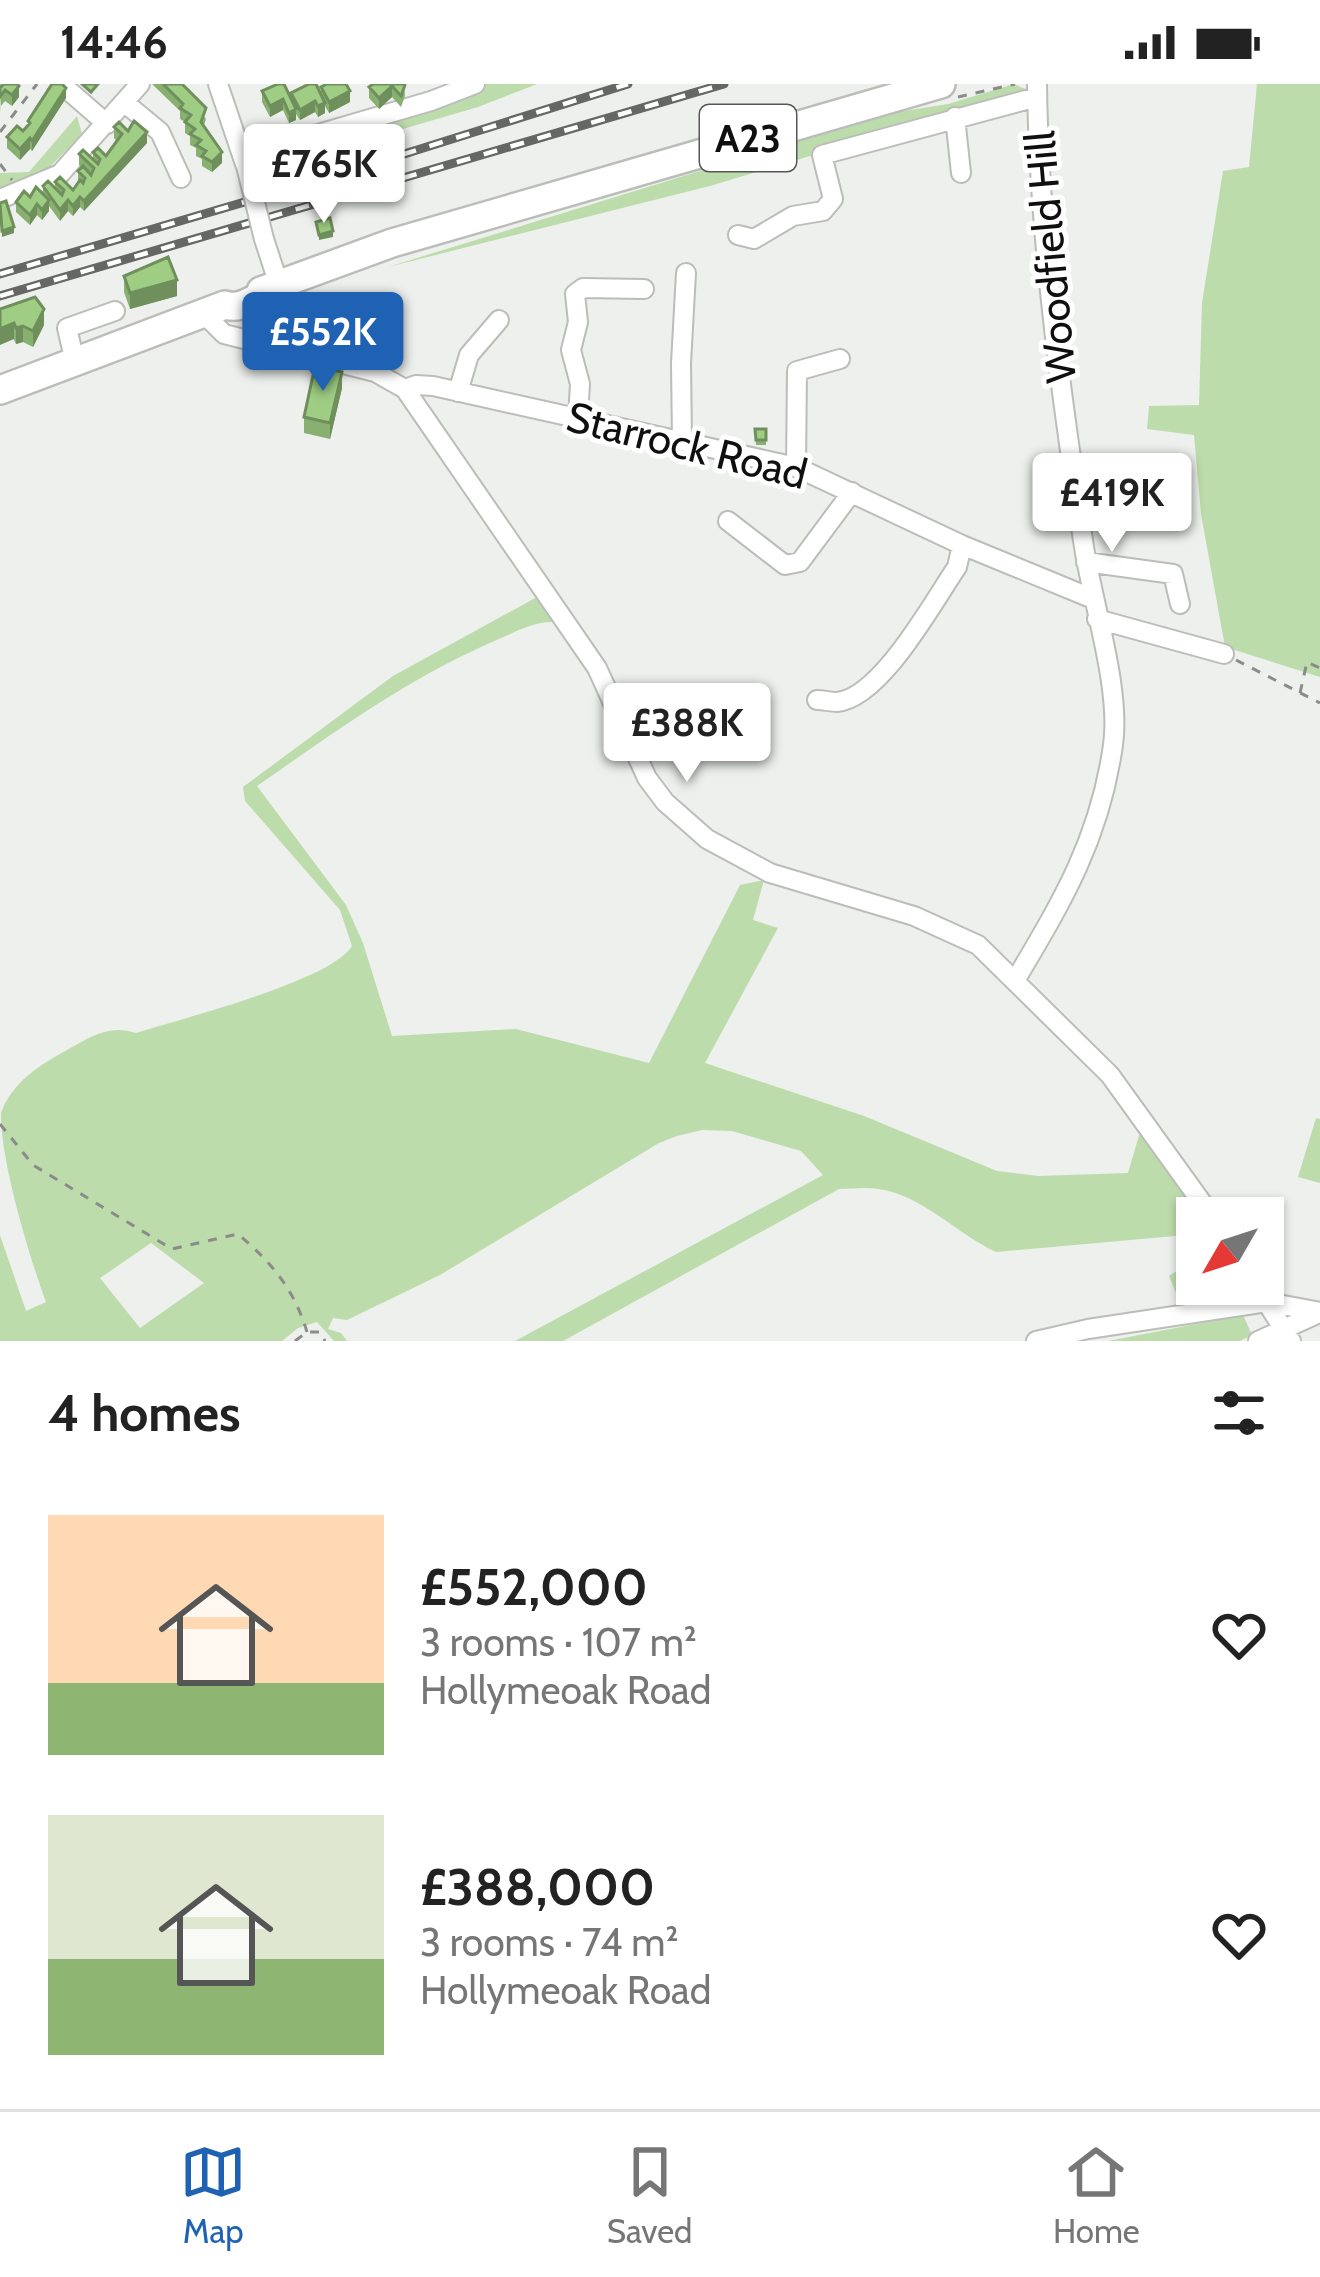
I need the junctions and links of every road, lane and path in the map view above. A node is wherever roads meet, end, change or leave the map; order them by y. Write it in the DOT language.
graph roads {
  1 [pos="38,84"];
  2 [pos="140,84"];
  3 [pos="218,84"];
  4 [pos="475,84"];
  5 [pos="941,84"];
  6 [pos="69,87"];
  7 [pos="1037,90"];
  8 [pos="125,103"];
  9 [pos="955,117"];
  10 [pos="107,124"];
  11 [pos="0,132"];
  12 [pos="244,161"];
  13 [pos="961,173"];
  14 [pos="181,178"];
  15 [pos="0,199"];
  16 [pos="738,235"];
  17 [pos="686,273"];
  18 [pos="270,288"];
  19 [pos="644,289"];
  20 [pos="214,309"];
  21 [pos="115,311"];
  22 [pos="499,320"];
  23 [pos="841,359"];
  24 [pos="75,362"];
  25 [pos="405,389"];
  26 [pos="0,390"];
  27 [pos="458,392"];
  28 [pos="578,417"];
  29 [pos="682,441"];
  30 [pos="796,467"];
  31 [pos="852,492"];
  32 [pos="728,521"];
  33 [pos="962,545"];
  34 [pos="1086,562"];
  35 [pos="1091,598"];
  36 [pos="1180,604"];
  37 [pos="1097,619"];
  38 [pos="1224,654"];
  39 [pos="1320,668"];
  40 [pos="1300,694"];
  41 [pos="817,700"];
  42 [pos="1320,703"];
  43 [pos="1016,979"];
  44 [pos="0,1124"];
  45 [pos="1198,1197"];
  46 [pos="1254,1305"];
  47 [pos="1269,1305"];
  48 [pos="1280,1305"];
  49 [pos="1320,1312"];
  50 [pos="308,1332"];
  51 [pos="1287,1335"];
  52 [pos="296,1341"];
  53 [pos="326,1341"];
  54 [pos="1036,1341"];
  55 [pos="1258,1341"];
  1 -- 11 [label="path"];
  2 -- 8 [label="street"];
  3 -- 12 [label="street"];
  4 -- 12 [label="street"];
  5 -- 18 [label="highway, A23"];
  6 -- 10 [label="street"];
  7 -- 9 [label="street"];
  7 -- 34 [label="street, Woodfield Hill"];
  8 -- 10 [label="street"];
  8 -- 14 [label="street"];
  9 -- 13 [label="street"];
  9 -- 16 [label="street"];
  10 -- 15 [label="street"];
  12 -- 18 [label="street, bridge"];
  17 -- 29 [label="street"];
  18 -- 20 [label="highway, A23"];
  19 -- 28 [label="street"];
  20 -- 24 [label="highway, A23"];
  20 -- 25 [label="street"];
  21 -- 24 [label="street"];
  22 -- 27 [label="street"];
  23 -- 30 [label="street"];
  24 -- 26 [label="highway, A23"];
  25 -- 27 [label="street, Starrock Road"];
  25 -- 43 [label="street"];
  27 -- 28 [label="street, Starrock Road"];
  28 -- 29 [label="street, Starrock Road"];
  29 -- 30 [label="street, Starrock Road"];
  30 -- 31 [label="street, Starrock Road"];
  31 -- 32 [label="street"];
  31 -- 33 [label="street, Starrock Road"];
  33 -- 35 [label="street, Starrock Road"];
  33 -- 41 [label="street"];
  34 -- 35 [label="street, Woodfield Hill"];
  34 -- 36 [label="street"];
  35 -- 37 [label="street, Woodfield Hill"];
  37 -- 38 [label="street"];
  37 -- 43 [label="street, Woodfield Hill"];
  38 -- 40 [label="path"];
  39 -- 40 [label="path"];
  40 -- 42 [label="path"];
  43 -- 45 [label="street"];
  44 -- 50 [label="path"];
  46 -- 54 [label="street"];
  47 -- 51 [label="street"];
  48 -- 49 [label="street"];
  49 -- 51 [label="street"];
  50 -- 52 [label="path"];
  50 -- 53 [label="path"];
  51 -- 55 [label="street"];
}
